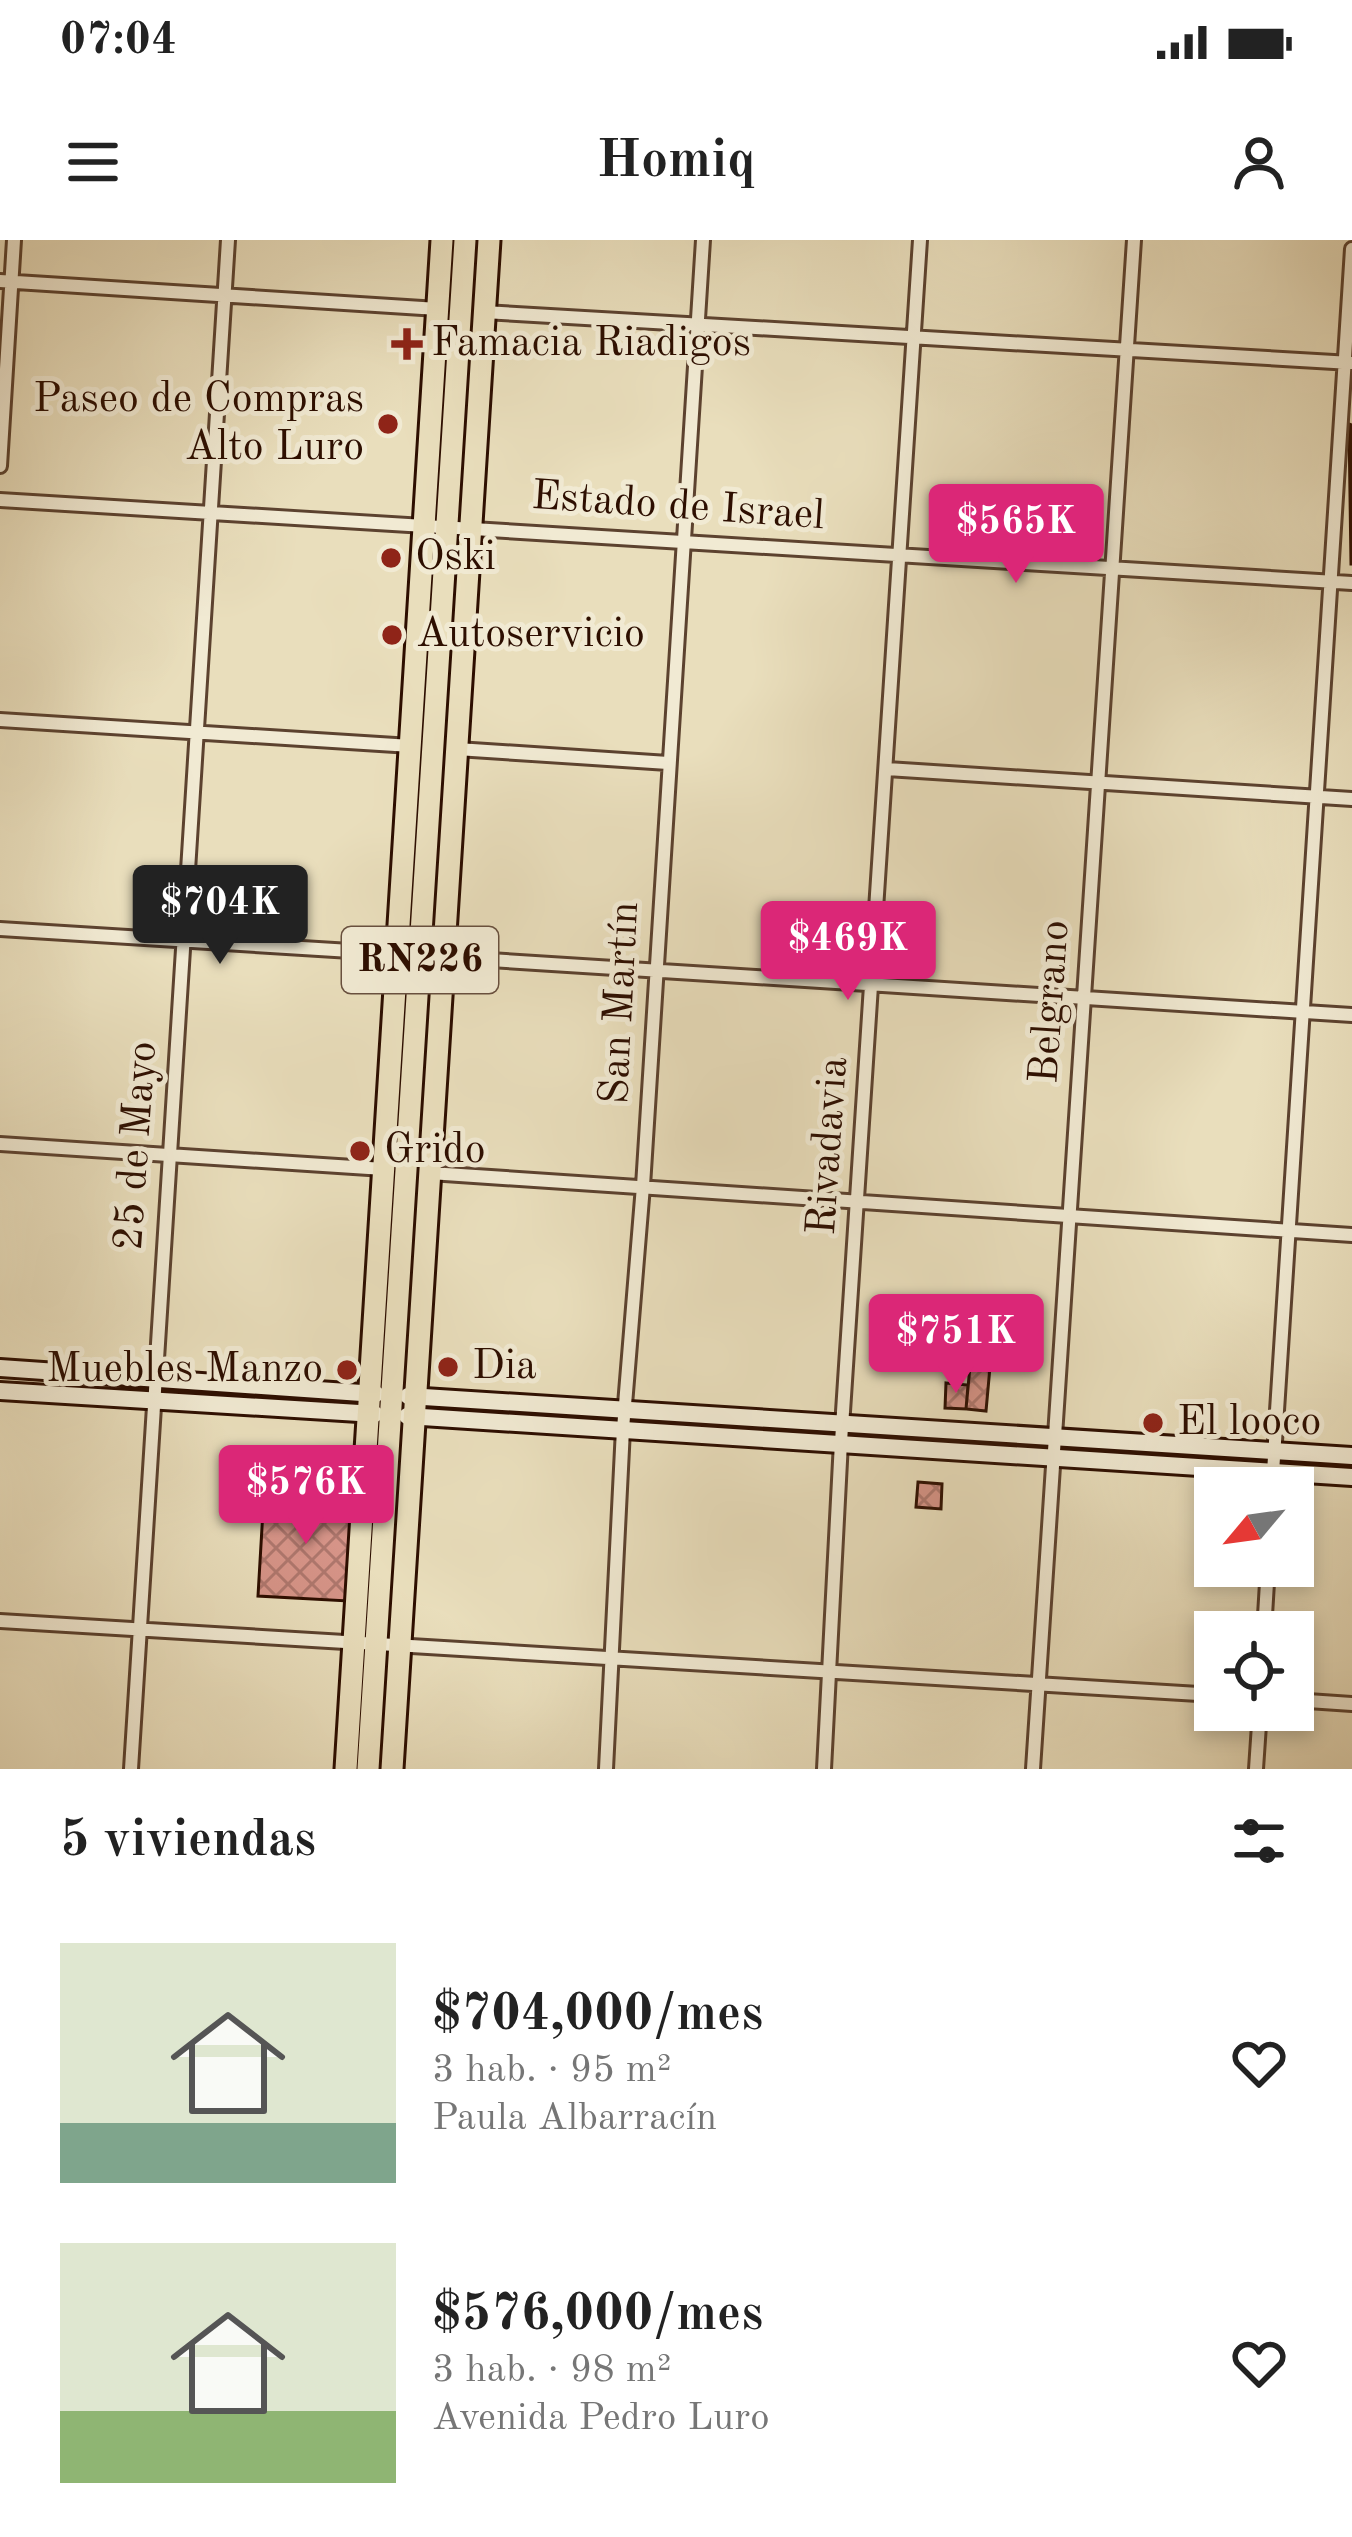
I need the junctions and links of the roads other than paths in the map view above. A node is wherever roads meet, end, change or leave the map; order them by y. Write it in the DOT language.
graph roads {
  1 [pos="14,240"];
  2 [pos="228,240"];
  3 [pos="442,240"];
  4 [pos="465,240"];
  5 [pos="488,240"];
  6 [pos="703,240"];
  7 [pos="920,240"];
  8 [pos="1134,240"];
  9 [pos="1352,249"];
  10 [pos="6,281"];
  11 [pos="225,295"];
  12 [pos="438,309"];
  13 [pos="484,311"];
  14 [pos="697,323"];
  15 [pos="914,337"];
  16 [pos="1127,350"];
  17 [pos="1348,363"];
  18 [pos="0,466"];
  19 [pos="0,500"];
  20 [pos="211,510"];
  21 [pos="436,524"];
  22 [pos="471,526"];
  23 [pos="682,541"];
  24 [pos="900,555"];
  25 [pos="1112,568"];
  26 [pos="1331,582"];
  27 [pos="1352,583"];
  28 [pos="0,720"];
  29 [pos="197,733"];
  30 [pos="411,746"];
  31 [pos="457,749"];
  32 [pos="668,763"];
  33 [pos="887,769"];
  34 [pos="1098,782"];
  35 [pos="1317,796"];
  36 [pos="1352,799"];
  37 [pos="0,929"];
  38 [pos="184,940"];
  39 [pos="409,954"];
  40 [pos="444,957"];
  41 [pos="656,970"];
  42 [pos="873,984"];
  43 [pos="1084,998"];
  44 [pos="1304,1012"];
  45 [pos="1352,1015"];
  46 [pos="0,1144"];
  47 [pos="170,1154"];
  48 [pos="384,1169"];
  49 [pos="430,1173"];
  50 [pos="643,1186"];
  51 [pos="860,1202"];
  52 [pos="1070,1216"];
  53 [pos="1290,1231"];
  54 [pos="1352,1235"];
  55 [pos="0,1369"];
  56 [pos="155,1379"];
  57 [pos="0,1391"];
  58 [pos="154,1399"];
  59 [pos="381,1405"];
  60 [pos="416,1407"];
  61 [pos="624,1410"];
  62 [pos="843,1421"];
  63 [pos="622,1429"];
  64 [pos="841,1442"];
  65 [pos="1054,1447"];
  66 [pos="1274,1450"];
  67 [pos="1352,1456"];
  68 [pos="1273,1467"];
  69 [pos="1194,1468"];
  70 [pos="1352,1477"];
  71 [pos="1314,1478"];
  72 [pos="0,1621"];
  73 [pos="140,1630"];
  74 [pos="365,1645"];
  75 [pos="400,1647"];
  76 [pos="613,1658"];
  77 [pos="830,1671"];
  78 [pos="1039,1684"];
  79 [pos="1194,1694"];
  80 [pos="1314,1701"];
  81 [pos="1352,1704"];
  82 [pos="1259,1731"];
  83 [pos="131,1769"];
  84 [pos="346,1769"];
  85 [pos="368,1769"];
  86 [pos="392,1769"];
  87 [pos="606,1769"];
  88 [pos="824,1769"];
  89 [pos="1033,1769"];
  90 [pos="1256,1769"];
  1 -- 10 [label="street"];
  2 -- 11 [label="street, 25 de Mayo"];
  3 -- 12 [label="highway"];
  4 -- 21 [label="highway, RN226"];
  5 -- 13 [label="highway"];
  6 -- 14 [label="street, San Martín"];
  7 -- 15 [label="street, Rivadavia"];
  8 -- 16 [label="street, Belgrano"];
  9 -- 17 [label="street"];
  10 -- 11 [label="street"];
  10 -- 18 [label="street"];
  11 -- 12 [label="street"];
  11 -- 20 [label="street, 25 de Mayo"];
  12 -- 21 [label="highway"];
  13 -- 14 [label="street"];
  13 -- 22 [label="highway"];
  14 -- 15 [label="street"];
  14 -- 23 [label="street, San Martín"];
  15 -- 16 [label="street"];
  15 -- 24 [label="street, Rivadavia"];
  16 -- 17 [label="street"];
  16 -- 25 [label="street, Belgrano"];
  17 -- 26 [label="street"];
  19 -- 20 [label="street, Estado de Israel"];
  20 -- 21 [label="street, Estado de Israel"];
  20 -- 29 [label="street, 25 de Mayo"];
  21 -- 22 [label="street, Estado de Israel"];
  21 -- 30 [label="highway"];
  21 -- 39 [label="highway, RN226"];
  22 -- 23 [label="street, Estado de Israel"];
  22 -- 31 [label="highway"];
  23 -- 24 [label="street, Estado de Israel"];
  23 -- 32 [label="street, San Martín"];
  24 -- 25 [label="street, Estado de Israel"];
  24 -- 33 [label="street, Rivadavia"];
  25 -- 26 [label="street, Estado de Israel"];
  25 -- 34 [label="street, Belgrano"];
  26 -- 27 [label="street, Estado de Israel"];
  26 -- 35 [label="street"];
  28 -- 29 [label="street"];
  29 -- 30 [label="street"];
  29 -- 38 [label="street, 25 de Mayo"];
  30 -- 39 [label="highway"];
  31 -- 32 [label="street"];
  31 -- 40 [label="highway"];
  32 -- 41 [label="street, San Martín"];
  33 -- 34 [label="street"];
  33 -- 42 [label="street, Rivadavia"];
  34 -- 35 [label="street"];
  34 -- 43 [label="street, Belgrano"];
  35 -- 36 [label="street"];
  35 -- 44 [label="street"];
  37 -- 38 [label="street"];
  38 -- 39 [label="street"];
  38 -- 47 [label="street, 25 de Mayo"];
  39 -- 40 [label="street"];
  39 -- 48 [label="highway"];
  39 -- 59 [label="highway, RN226"];
  40 -- 41 [label="street"];
  40 -- 49 [label="highway"];
  41 -- 42 [label="street"];
  41 -- 50 [label="street, San Martín"];
  42 -- 43 [label="street"];
  42 -- 51 [label="street, Rivadavia"];
  43 -- 44 [label="street"];
  43 -- 52 [label="street, Belgrano"];
  44 -- 45 [label="street"];
  44 -- 53 [label="street"];
  46 -- 47 [label="street"];
  47 -- 48 [label="street"];
  47 -- 56 [label="street, 25 de Mayo"];
  48 -- 59 [label="highway"];
  49 -- 50 [label="street"];
  49 -- 60 [label="highway"];
  50 -- 51 [label="street"];
  50 -- 61 [label="street, San Martín"];
  51 -- 52 [label="street"];
  51 -- 62 [label="street, Rivadavia"];
  52 -- 53 [label="street"];
  52 -- 65 [label="street, Belgrano"];
  53 -- 54 [label="street"];
  53 -- 66 [label="street"];
  55 -- 56 [label="main road"];
  56 -- 58 [label="street, 25 de Mayo"];
  56 -- 59 [label="main road"];
  57 -- 58 [label="main road"];
  58 -- 59 [label="main road"];
  58 -- 73 [label="street, 25 de Mayo"];
  59 -- 60 [label="main road"];
  59 -- 74 [label="highway"];
  60 -- 61 [label="main road"];
  60 -- 63 [label="main road"];
  60 -- 75 [label="highway"];
  61 -- 62 [label="main road"];
  61 -- 63 [label="street, San Martín"];
  62 -- 64 [label="street, Rivadavia"];
  62 -- 65 [label="main road"];
  63 -- 64 [label="main road"];
  63 -- 76 [label="street, San Martín"];
  64 -- 65 [label="main road"];
  64 -- 77 [label="street, Rivadavia"];
  65 -- 66 [label="main road"];
  65 -- 69 [label="main road"];
  65 -- 78 [label="street, Belgrano"];
  66 -- 67 [label="main road"];
  66 -- 68 [label="street"];
  70 -- 71 [label="main road"];
  72 -- 73 [label="street"];
  73 -- 74 [label="street"];
  73 -- 83 [label="street, 25 de Mayo"];
  74 -- 75 [label="street"];
  74 -- 84 [label="highway"];
  74 -- 85 [label="highway"];
  75 -- 76 [label="street"];
  75 -- 86 [label="highway"];
  76 -- 77 [label="street"];
  76 -- 87 [label="street, San Martín"];
  77 -- 78 [label="street"];
  77 -- 88 [label="street, Rivadavia"];
  78 -- 79 [label="street"];
  78 -- 89 [label="street, Belgrano"];
  80 -- 81 [label="street"];
  82 -- 90 [label="street"];
}
